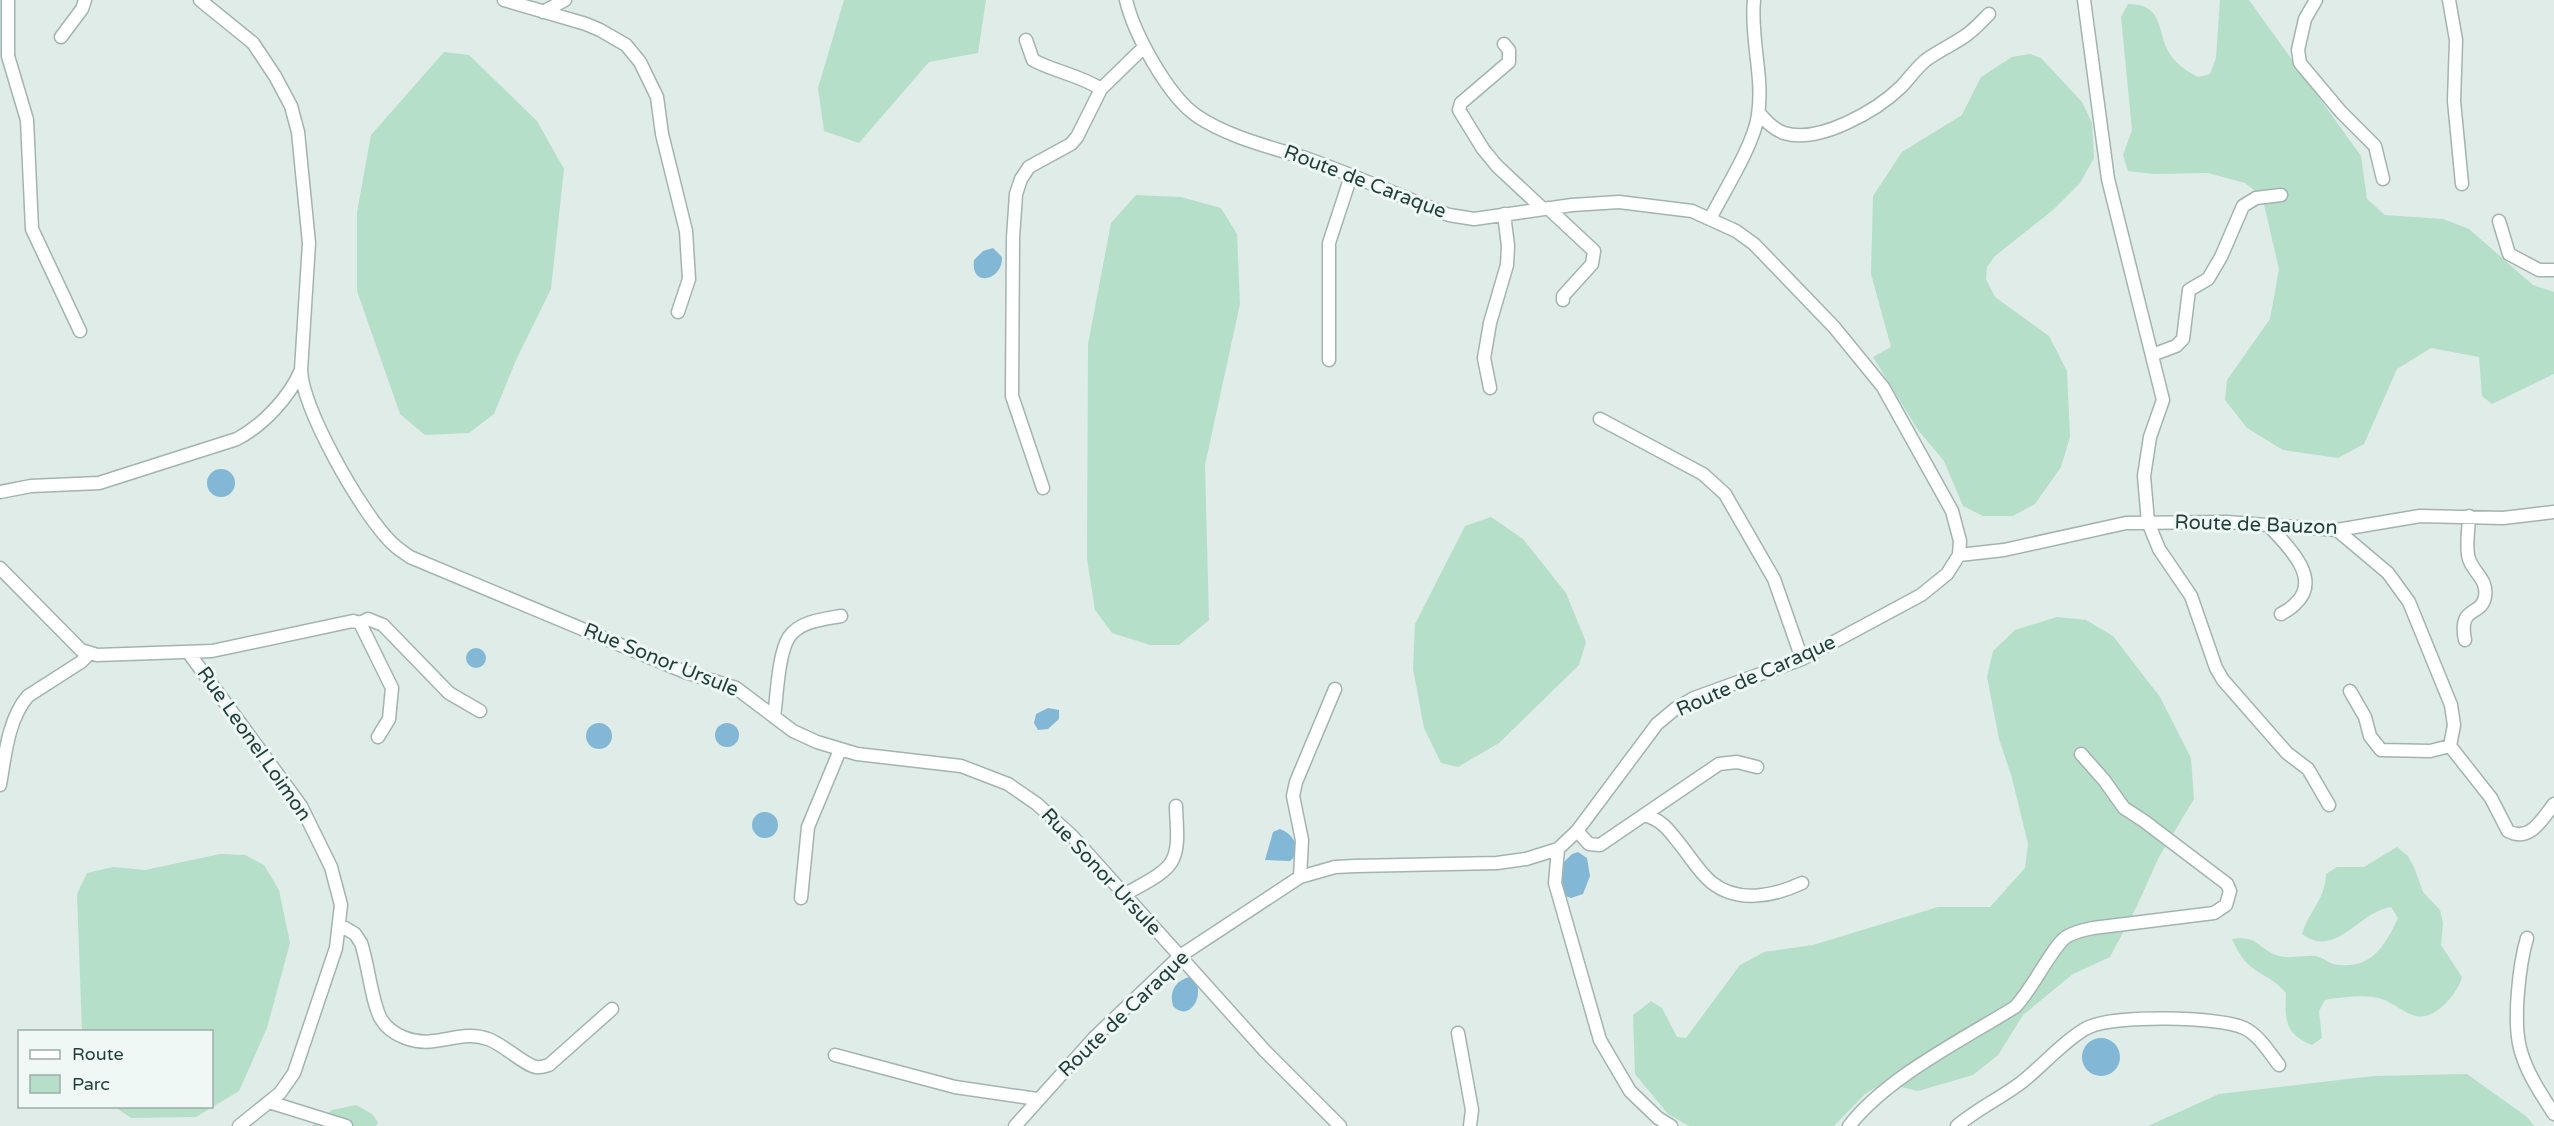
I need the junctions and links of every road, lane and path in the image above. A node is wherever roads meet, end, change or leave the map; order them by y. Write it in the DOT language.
graph roads {
  1 [pos="8,0"];
  2 [pos="85,0"];
  3 [pos="200,0"];
  4 [pos="504,0"];
  5 [pos="565,0"];
  6 [pos="1126,0"];
  7 [pos="1754,0"];
  8 [pos="2084,0"];
  9 [pos="2316,0"];
  10 [pos="2448,0"];
  11 [pos="543,12"];
  12 [pos="1989,14"];
  13 [pos="61,37"];
  14 [pos="1026,40"];
  15 [pos="1504,44"];
  16 [pos="1144,47"];
  17 [pos="1101,89"];
  18 [pos="1759,113"];
  19 [pos="1351,176"];
  20 [pos="2383,179"];
  21 [pos="2463,184"];
  22 [pos="2281,195"];
  23 [pos="1546,208"];
  24 [pos="1504,214"];
  25 [pos="1710,219"];
  26 [pos="2499,221"];
  27 [pos="2554,270"];
  28 [pos="1563,300"];
  29 [pos="678,312"];
  30 [pos="80,331"];
  31 [pos="2152,355"];
  32 [pos="1329,360"];
  33 [pos="301,370"];
  34 [pos="1490,388"];
  35 [pos="1600,419"];
  36 [pos="1043,488"];
  37 [pos="0,492"];
  38 [pos="2554,512"];
  39 [pos="2469,516"];
  40 [pos="2148,522"];
  41 [pos="2268,525"];
  42 [pos="2337,530"];
  43 [pos="1959,555"];
  44 [pos="0,568"];
  45 [pos="2281,614"];
  46 [pos="842,616"];
  47 [pos="360,623"];
  48 [pos="2465,640"];
  49 [pos="188,652"];
  50 [pos="89,654"];
  51 [pos="1802,659"];
  52 [pos="1335,688"];
  53 [pos="2350,691"];
  54 [pos="480,711"];
  55 [pos="774,717"];
  56 [pos="378,737"];
  57 [pos="2450,746"];
  58 [pos="840,750"];
  59 [pos="2081,754"];
  60 [pos="1757,767"];
  61 [pos="0,785"];
  62 [pos="2554,804"];
  63 [pos="1176,806"];
  64 [pos="2329,806"];
  65 [pos="1644,815"];
  66 [pos="1577,831"];
  67 [pos="1558,849"];
  68 [pos="1300,877"];
  69 [pos="1802,883"];
  70 [pos="1124,896"];
  71 [pos="801,898"];
  72 [pos="340,925"];
  73 [pos="2528,938"];
  74 [pos="1180,956"];
  75 [pos="612,1009"];
  76 [pos="1458,1033"];
  77 [pos="835,1056"];
  78 [pos="2279,1065"];
  79 [pos="1037,1100"];
  80 [pos="270,1102"];
  81 [pos="2554,1114"];
  82 [pos="240,1126"];
  83 [pos="346,1126"];
  84 [pos="1015,1126"];
  85 [pos="1340,1126"];
  86 [pos="1470,1126"];
  87 [pos="1671,1126"];
  88 [pos="1849,1126"];
  89 [pos="1957,1126"];
  1 -- 30 [label="street"];
  2 -- 13 [label="street"];
  3 -- 33 [label="street"];
  4 -- 11 [label="street"];
  5 -- 11 [label="street"];
  6 -- 16 [label="street, Route de Caraque"];
  7 -- 18 [label="street"];
  8 -- 31 [label="street"];
  9 -- 20 [label="street"];
  10 -- 21 [label="street"];
  11 -- 29 [label="street"];
  12 -- 18 [label="street"];
  14 -- 17 [label="street"];
  15 -- 23 [label="street"];
  16 -- 17 [label="street"];
  16 -- 19 [label="street, Route de Caraque"];
  17 -- 36 [label="street"];
  18 -- 25 [label="street"];
  19 -- 24 [label="street, Route de Caraque"];
  19 -- 32 [label="street"];
  22 -- 31 [label="street"];
  23 -- 24 [label="street, Route de Caraque"];
  23 -- 25 [label="street, Route de Caraque"];
  23 -- 28 [label="street"];
  24 -- 34 [label="street"];
  25 -- 43 [label="street, Route de Caraque"];
  26 -- 27 [label="street"];
  31 -- 40 [label="street"];
  33 -- 37 [label="street"];
  33 -- 55 [label="street, Rue Sonor Ursule"];
  35 -- 51 [label="street"];
  38 -- 39 [label="street, Route de Bauzon"];
  39 -- 42 [label="street, Route de Bauzon"];
  39 -- 48 [label="street"];
  40 -- 41 [label="street, Route de Bauzon"];
  40 -- 43 [label="street, Route de Bauzon"];
  40 -- 64 [label="street"];
  41 -- 42 [label="street, Route de Bauzon"];
  41 -- 45 [label="street"];
  42 -- 57 [label="street"];
  43 -- 51 [label="street, Route de Caraque"];
  44 -- 50 [label="street"];
  46 -- 55 [label="street"];
  47 -- 49 [label="street"];
  47 -- 54 [label="street"];
  47 -- 56 [label="street"];
  49 -- 50 [label="street"];
  49 -- 72 [label="street, Rue Leonel Loimon"];
  50 -- 61 [label="street"];
  51 -- 66 [label="street, Route de Caraque"];
  52 -- 68 [label="street"];
  53 -- 57 [label="street"];
  55 -- 58 [label="street, Rue Sonor Ursule"];
  57 -- 62 [label="street"];
  58 -- 70 [label="street, Rue Sonor Ursule"];
  58 -- 71 [label="street"];
  59 -- 88 [label="street"];
  60 -- 65 [label="street"];
  63 -- 70 [label="street"];
  65 -- 66 [label="street"];
  65 -- 69 [label="street"];
  66 -- 67 [label="street, Route de Caraque"];
  67 -- 68 [label="street, Route de Caraque"];
  67 -- 87 [label="street"];
  68 -- 74 [label="street, Route de Caraque"];
  70 -- 74 [label="street, Rue Sonor Ursule"];
  72 -- 75 [label="street"];
  72 -- 80 [label="street, Rue Leonel Loimon"];
  73 -- 81 [label="street"];
  74 -- 79 [label="street, Route de Caraque"];
  74 -- 85 [label="street, Rue Sonor Ursule"];
  76 -- 86 [label="street"];
  77 -- 79 [label="street"];
  78 -- 89 [label="street"];
  79 -- 84 [label="street, Route de Caraque"];
  80 -- 82 [label="street, Rue Leonel Loimon"];
  80 -- 83 [label="street"];
}
